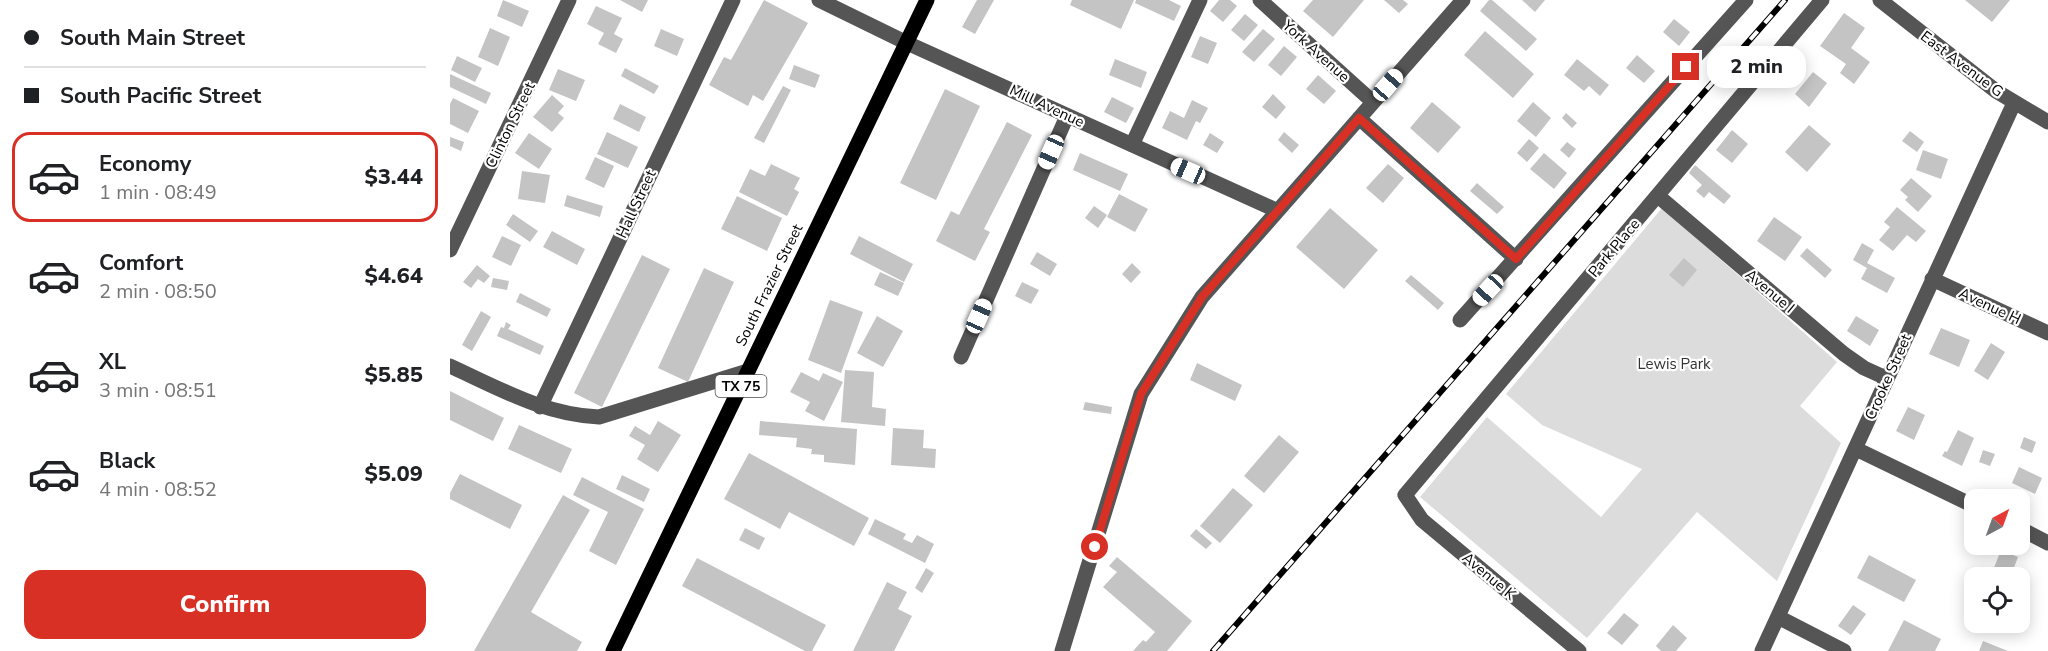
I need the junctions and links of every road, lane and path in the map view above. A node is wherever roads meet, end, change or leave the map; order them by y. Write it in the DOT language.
graph roads {
  1 [pos="570,0"];
  2 [pos="733,0"];
  3 [pos="819,0"];
  4 [pos="927,0"];
  5 [pos="1200,0"];
  6 [pos="1260,0"];
  7 [pos="1463,0"];
  8 [pos="1746,0"];
  9 [pos="1822,0"];
  10 [pos="1880,0"];
  11 [pos="907,43"];
  12 [pos="1373,102"];
  13 [pos="2014,103"];
  14 [pos="1067,116"];
  15 [pos="1359,118"];
  16 [pos="2048,122"];
  17 [pos="1132,145"];
  18 [pos="1658,196"];
  19 [pos="1276,210"];
  20 [pos="450,250"];
  21 [pos="1516,259"];
  22 [pos="1932,279"];
  23 [pos="1460,320"];
  24 [pos="2048,333"];
  25 [pos="961,357"];
  26 [pos="450,366"];
  27 [pos="748,371"];
  28 [pos="1886,378"];
  29 [pos="540,407"];
  30 [pos="1856,449"];
  31 [pos="1405,495"];
  32 [pos="1964,501"];
  33 [pos="2030,534"];
  34 [pos="2048,543"];
  35 [pos="1778,617"];
  36 [pos="613,651"];
  37 [pos="1062,651"];
  38 [pos="1579,651"];
  39 [pos="1762,651"];
  40 [pos="1844,651"];
  1 -- 20 [label="street, Clinton Street"];
  2 -- 29 [label="street, Hall Street"];
  3 -- 11 [label="street, Mill Avenue"];
  4 -- 11 [label="main road, South Frazier Street / TX 75"];
  5 -- 17 [label="street"];
  6 -- 12 [label="street, York Avenue"];
  7 -- 12 [label="street"];
  8 -- 21 [label="street"];
  9 -- 18 [label="street, Park Place"];
  10 -- 13 [label="street, East Avenue G"];
  11 -- 14 [label="street, Mill Avenue"];
  11 -- 27 [label="main road, South Frazier Street / TX 75"];
  12 -- 15 [label="street"];
  13 -- 16 [label="street, East Avenue G"];
  13 -- 22 [label="street, Crooke Street"];
  14 -- 17 [label="street, Mill Avenue"];
  14 -- 25 [label="street"];
  15 -- 19 [label="street"];
  15 -- 21 [label="street"];
  17 -- 19 [label="street, Mill Avenue"];
  18 -- 28 [label="street, Avenue I"];
  18 -- 31 [label="street, Park Place"];
  19 -- 37 [label="street"];
  21 -- 23 [label="street"];
  22 -- 24 [label="street, Avenue H"];
  22 -- 28 [label="street, Crooke Street"];
  26 -- 29 [label="street"];
  27 -- 29 [label="street"];
  27 -- 36 [label="main road, South Frazier Street / TX 75"];
  28 -- 30 [label="street, Crooke Street"];
  30 -- 32 [label="street"];
  30 -- 35 [label="street, Crooke Street"];
  31 -- 38 [label="street, Avenue K"];
  33 -- 34 [label="street"];
  35 -- 39 [label="street, Crooke Street"];
  35 -- 40 [label="street"];
}
